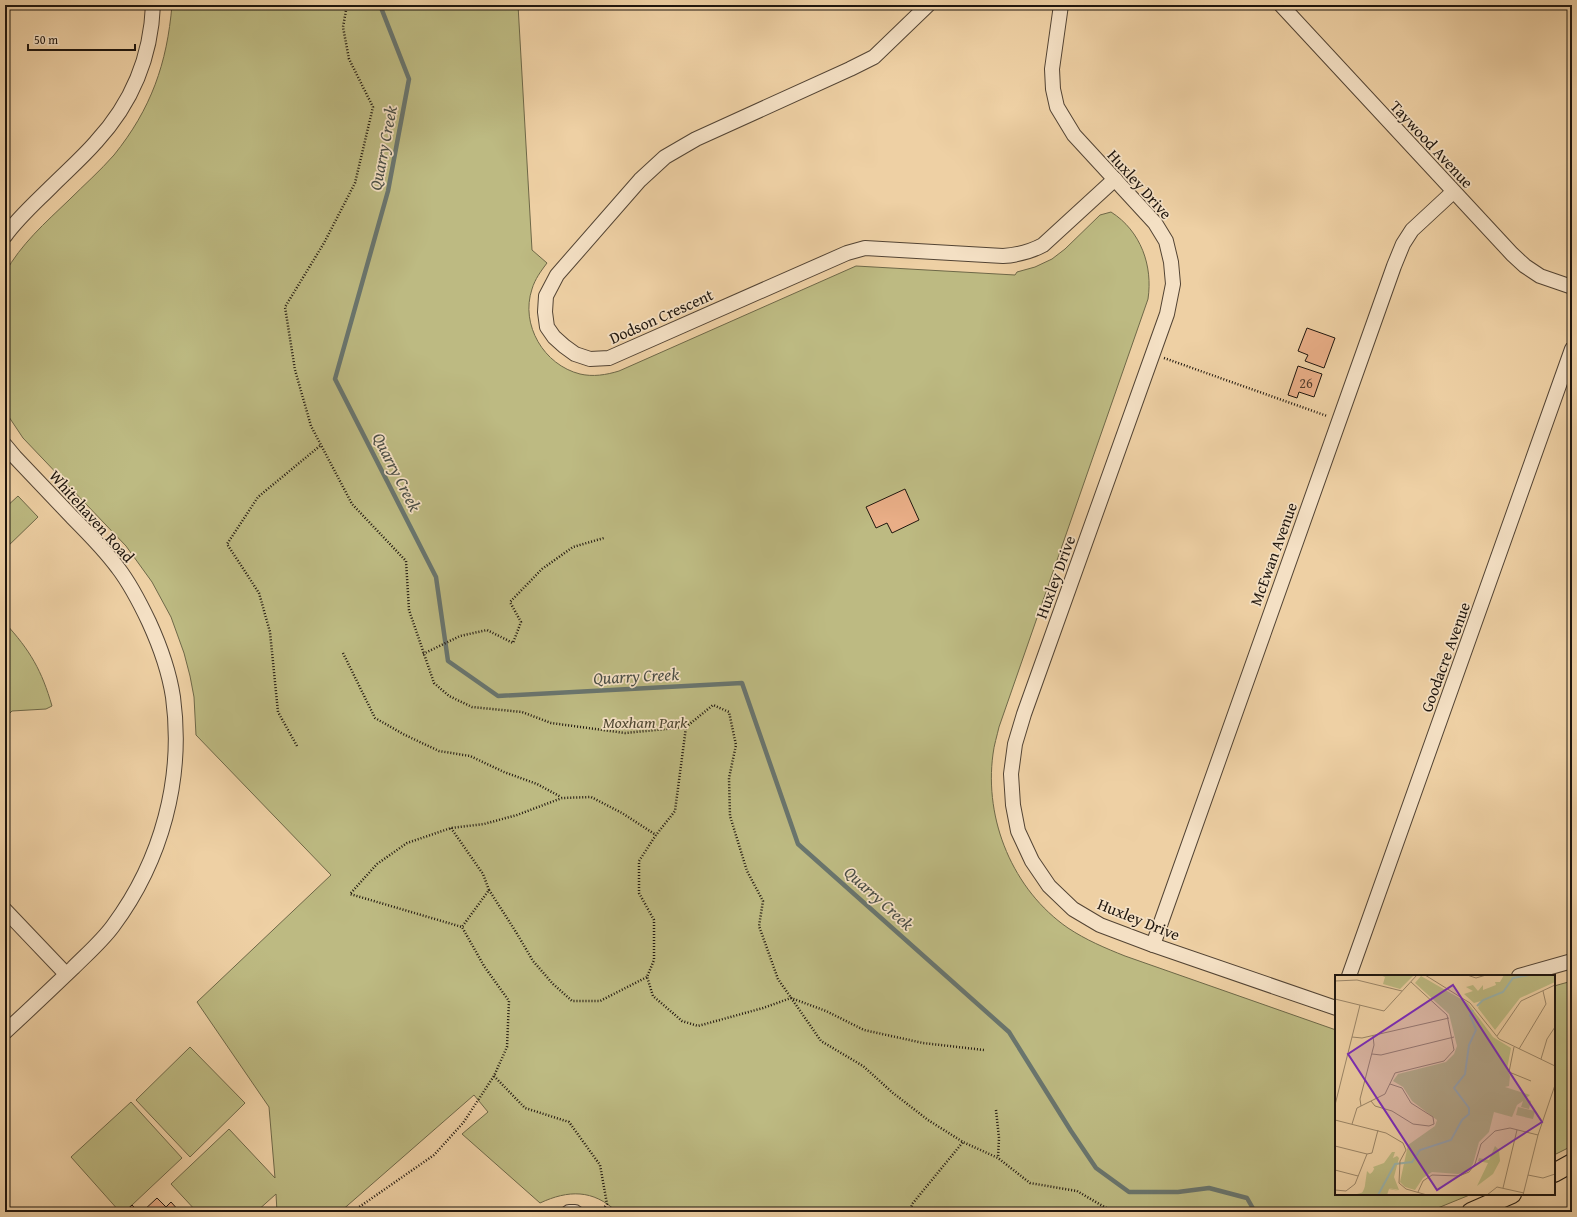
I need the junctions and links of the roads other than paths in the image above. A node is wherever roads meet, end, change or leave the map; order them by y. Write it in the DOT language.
graph roads {
  1 [pos="153,5"];
  2 [pos="928,5"];
  3 [pos="1060,5"];
  4 [pos="1281,5"];
  5 [pos="1115,179"];
  6 [pos="1453,192"];
  7 [pos="5,236"];
  8 [pos="1572,287"];
  9 [pos="1572,349"];
  10 [pos="5,445"];
  11 [pos="5,910"];
  12 [pos="1153,945"];
  13 [pos="1572,961"];
  14 [pos="66,974"];
  15 [pos="1349,975"];
  16 [pos="1523,975"];
  17 [pos="1335,1008"];
  18 [pos="5,1032"];
  19 [pos="1572,1163"];
  20 [pos="1555,1172"];
  21 [pos="1510,1195"];
  22 [pos="569,1212"];
  23 [pos="575,1212"];
  24 [pos="1471,1212"];
  1 -- 7 [label="street"];
  2 -- 5 [label="street, Dodson Crescent"];
  3 -- 5 [label="street, Huxley Drive"];
  4 -- 6 [label="street, Taywood Avenue"];
  5 -- 12 [label="street, Huxley Drive"];
  6 -- 8 [label="street, Taywood Avenue"];
  6 -- 12 [label="street, McEwan Avenue"];
  9 -- 15 [label="street, Goodacre Avenue"];
  10 -- 14 [label="street, Whitehaven Road"];
  11 -- 14 [label="street"];
  12 -- 17 [label="street, Huxley Drive"];
  13 -- 16 [label="street"];
  14 -- 18 [label="street, Whitehaven Road"];
  19 -- 20 [label="main road"];
  21 -- 24 [label="main road"];
  22 -- 23 [label="street"];
}
